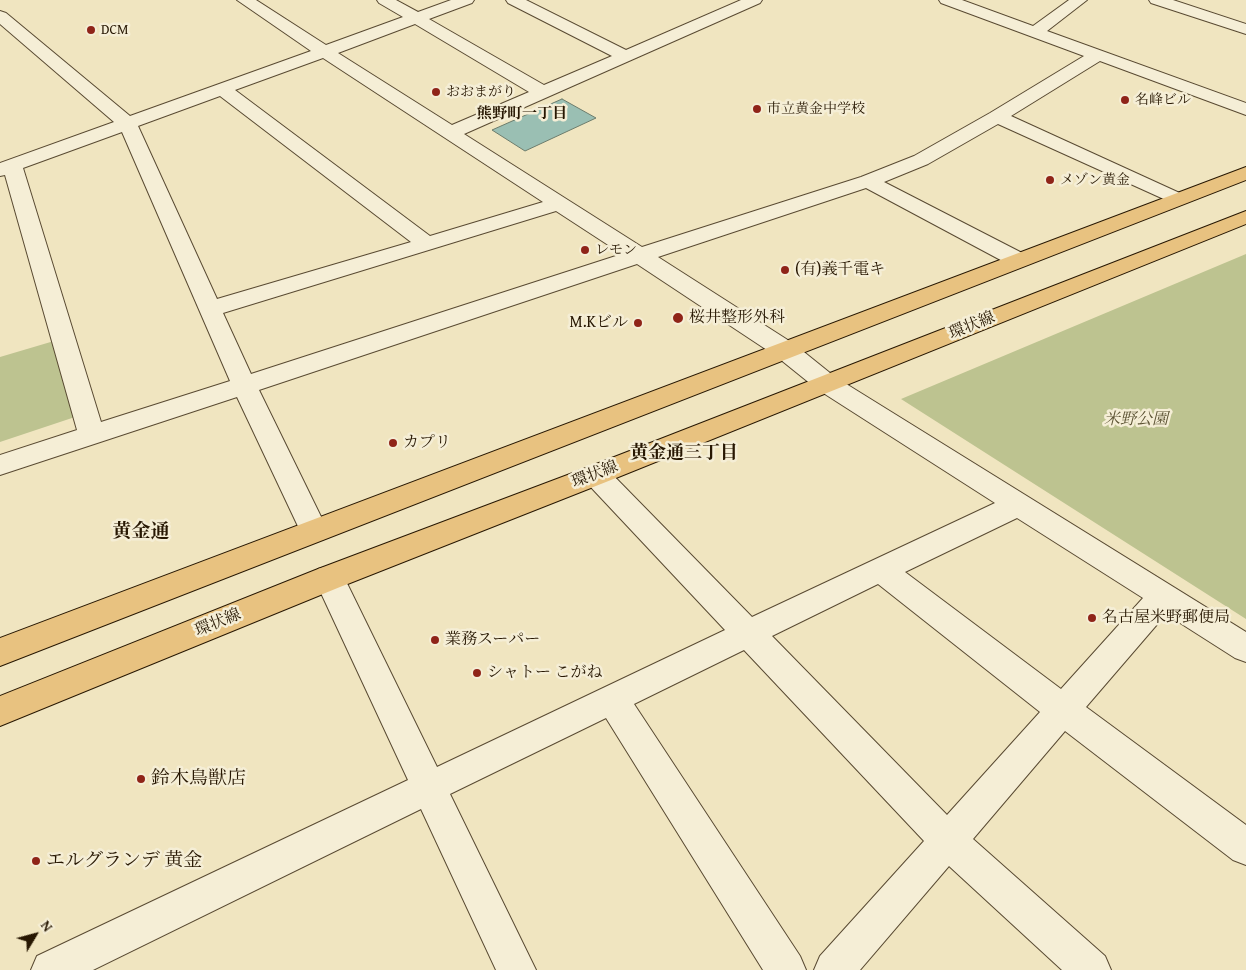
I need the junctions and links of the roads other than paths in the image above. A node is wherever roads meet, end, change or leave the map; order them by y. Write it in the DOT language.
graph roads {
  1 [pos="245,0"];
  2 [pos="385,0"];
  3 [pos="466,0"];
  4 [pos="514,0"];
  5 [pos="947,0"];
  6 [pos="1079,0"];
  7 [pos="1157,0"];
  8 [pos="744,1"];
  9 [pos="0,16"];
  10 [pos="368,18"];
  11 [pos="416,18"];
  12 [pos="386,29"];
  13 [pos="1246,30"];
  14 [pos="1035,32"];
  15 [pos="324,51"];
  16 [pos="625,56"];
  17 [pos="1098,56"];
  18 [pos="222,89"];
  19 [pos="543,92"];
  20 [pos="1246,109"];
  21 [pos="997,117"];
  22 [pos="127,123"];
  23 [pos="450,133"];
  24 [pos="6,167"];
  25 [pos="1246,173"];
  26 [pos="868,181"];
  27 [pos="1177,199"];
  28 [pos="559,204"];
  29 [pos="1246,216"];
  30 [pos="426,243"];
  31 [pos="638,256"];
  32 [pos="1018,260"];
  33 [pos="210,309"];
  34 [pos="785,350"];
  35 [pos="826,383"];
  36 [pos="244,385"];
  37 [pos="92,436"];
  38 [pos="0,465"];
  39 [pos="596,475"];
  40 [pos="1020,504"];
  41 [pos="314,531"];
  42 [pos="881,570"];
  43 [pos="329,578"];
  44 [pos="1164,595"];
  45 [pos="748,634"];
  46 [pos="1246,648"];
  47 [pos="0,652"];
  48 [pos="612,699"];
  49 [pos="1063,710"];
  50 [pos="0,711"];
  51 [pos="428,786"];
  52 [pos="948,841"];
  53 [pos="1246,847"];
  54 [pos="51,970"];
  55 [pos="516,970"];
  56 [pos="786,970"];
  57 [pos="834,970"];
  58 [pos="1091,970"];
  1 -- 15 [label="street"];
  2 -- 11 [label="street"];
  3 -- 11 [label="street"];
  4 -- 16 [label="street"];
  5 -- 14 [label="street"];
  6 -- 14 [label="street"];
  7 -- 13 [label="street"];
  8 -- 16 [label="street"];
  9 -- 22 [label="street"];
  10 -- 12 [label="street"];
  11 -- 12 [label="street"];
  11 -- 19 [label="street"];
  12 -- 15 [label="street"];
  14 -- 17 [label="street"];
  15 -- 18 [label="street"];
  15 -- 23 [label="street"];
  16 -- 19 [label="street"];
  17 -- 20 [label="street"];
  17 -- 21 [label="street"];
  18 -- 22 [label="street"];
  18 -- 30 [label="street"];
  19 -- 23 [label="street"];
  21 -- 26 [label="street"];
  21 -- 27 [label="street"];
  22 -- 24 [label="street"];
  22 -- 33 [label="street"];
  23 -- 28 [label="street"];
  24 -- 37 [label="street"];
  25 -- 27 [label="main road"];
  26 -- 31 [label="street"];
  26 -- 32 [label="street"];
  27 -- 32 [label="main road"];
  28 -- 30 [label="street"];
  28 -- 31 [label="street"];
  29 -- 35 [label="main road, 環状線"];
  30 -- 33 [label="street"];
  31 -- 34 [label="street"];
  31 -- 36 [label="street"];
  32 -- 34 [label="main road"];
  33 -- 36 [label="street"];
  34 -- 35 [label="street"];
  34 -- 41 [label="main road"];
  35 -- 39 [label="main road, 環状線"];
  35 -- 40 [label="street"];
  36 -- 37 [label="street"];
  36 -- 41 [label="street"];
  37 -- 38 [label="street"];
  39 -- 43 [label="main road, 環状線"];
  39 -- 45 [label="street"];
  40 -- 42 [label="street"];
  40 -- 44 [label="street"];
  41 -- 47 [label="main road"];
  42 -- 45 [label="street"];
  42 -- 49 [label="street"];
  43 -- 50 [label="main road, 環状線"];
  43 -- 51 [label="street"];
  44 -- 46 [label="street"];
  44 -- 49 [label="street"];
  45 -- 48 [label="street"];
  45 -- 52 [label="street"];
  48 -- 51 [label="street"];
  48 -- 56 [label="street"];
  49 -- 52 [label="street"];
  49 -- 53 [label="street"];
  51 -- 54 [label="street"];
  51 -- 55 [label="street"];
  52 -- 57 [label="street"];
  52 -- 58 [label="street"];
}
